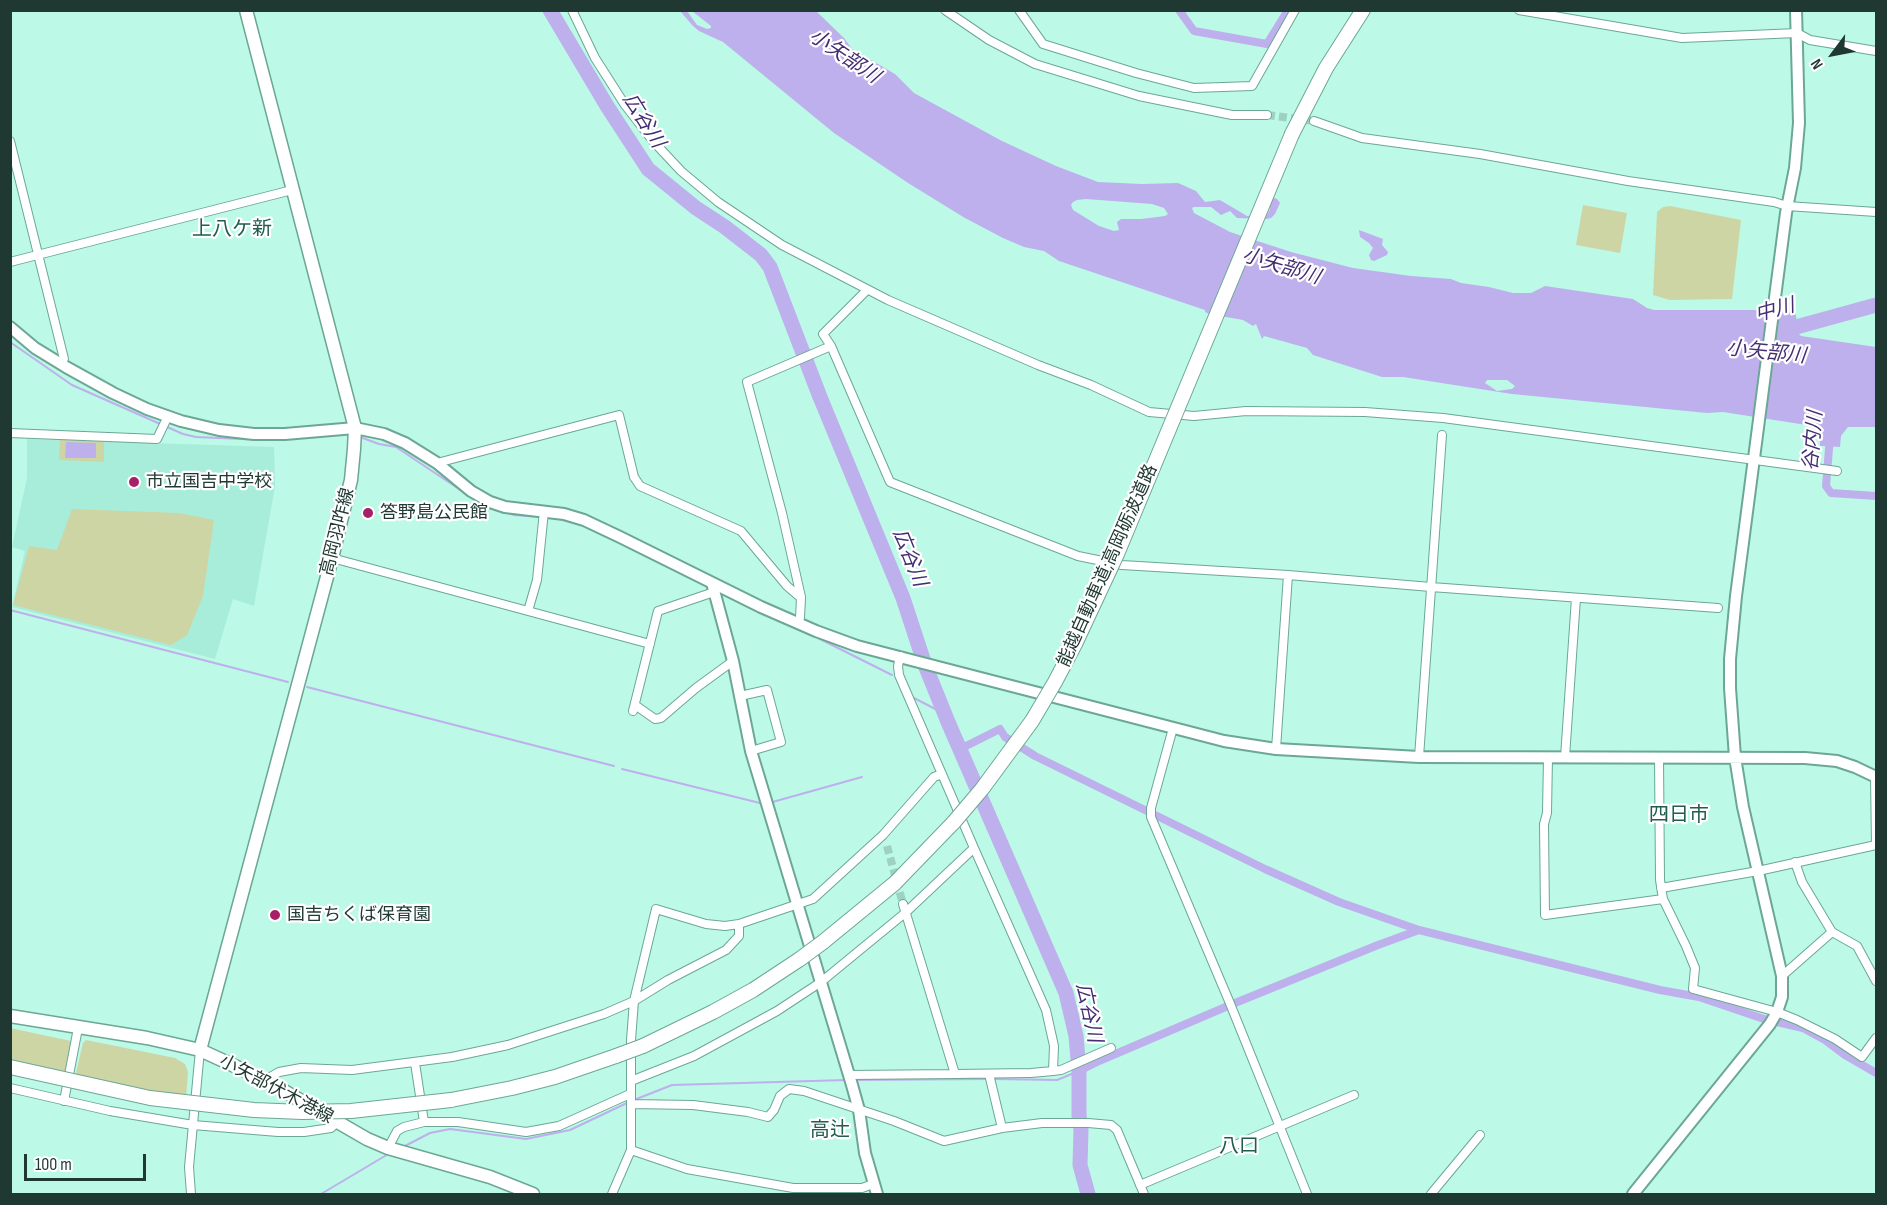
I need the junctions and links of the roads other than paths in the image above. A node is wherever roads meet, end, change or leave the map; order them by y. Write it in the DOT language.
graph roads {
  1 [pos="246,10"];
  2 [pos="572,10"];
  3 [pos="945,10"];
  4 [pos="1019,10"];
  5 [pos="1295,10"];
  6 [pos="1363,10"];
  7 [pos="1519,10"];
  8 [pos="1573,10"];
  9 [pos="1796,10"];
  10 [pos="1572,20"];
  11 [pos="1797,33"];
  12 [pos="1876,51"];
  13 [pos="1267,115"];
  14 [pos="1314,122"];
  15 [pos="10,141"];
  16 [pos="292,190"];
  17 [pos="1787,210"];
  18 [pos="1876,212"];
  19 [pos="39,256"];
  20 [pos="10,262"];
  21 [pos="867,290"];
  22 [pos="10,327"];
  23 [pos="831,346"];
  24 [pos="61,364"];
  25 [pos="168,416"];
  26 [pos="355,428"];
  27 [pos="10,433"];
  28 [pos="1442,435"];
  29 [pos="1754,457"];
  30 [pos="436,464"];
  31 [pos="1837,471"];
  32 [pos="543,516"];
  33 [pos="332,558"];
  34 [pos="1288,575"];
  35 [pos="713,587"];
  36 [pos="1431,588"];
  37 [pos="801,598"];
  38 [pos="1576,598"];
  39 [pos="1718,608"];
  40 [pos="528,611"];
  41 [pos="798,623"];
  42 [pos="650,644"];
  43 [pos="904,657"];
  44 [pos="733,661"];
  45 [pos="741,696"];
  46 [pos="1173,728"];
  47 [pos="1276,749"];
  48 [pos="751,751"];
  49 [pos="1419,757"];
  50 [pos="1548,757"];
  51 [pos="1565,757"];
  52 [pos="1659,757"];
  53 [pos="1735,757"];
  54 [pos="942,774"];
  55 [pos="1876,777"];
  56 [pos="883,835"];
  57 [pos="1876,845"];
  58 [pos="886,846"];
  59 [pos="974,848"];
  60 [pos="1795,862"];
  61 [pos="1758,871"];
  62 [pos="1661,888"];
  63 [pos="1663,899"];
  64 [pos="903,904"];
  65 [pos="796,905"];
  66 [pos="905,913"];
  67 [pos="739,924"];
  68 [pos="1832,932"];
  69 [pos="1782,976"];
  70 [pos="1876,981"];
  71 [pos="821,982"];
  72 [pos="634,1001"];
  73 [pos="10,1017"];
  74 [pos="1774,1017"];
  75 [pos="78,1028"];
  76 [pos="1876,1038"];
  77 [pos="1111,1048"];
  78 [pos="200,1050"];
  79 [pos="415,1063"];
  80 [pos="10,1067"];
  81 [pos="1053,1071"];
  82 [pos="955,1074"];
  83 [pos="989,1074"];
  84 [pos="265,1080"];
  85 [pos="850,1080"];
  86 [pos="631,1081"];
  87 [pos="10,1088"];
  88 [pos="1354,1095"];
  89 [pos="631,1099"];
  90 [pos="64,1101"];
  91 [pos="859,1110"];
  92 [pos="336,1122"];
  93 [pos="424,1122"];
  94 [pos="193,1125"];
  95 [pos="1279,1126"];
  96 [pos="1002,1128"];
  97 [pos="1480,1135"];
  98 [pos="389,1148"];
  99 [pos="631,1150"];
  100 [pos="1140,1185"];
  101 [pos="875,1189"];
  102 [pos="191,1194"];
  103 [pos="533,1194"];
  104 [pos="612,1194"];
  105 [pos="1144,1194"];
  106 [pos="1307,1194"];
  107 [pos="1431,1194"];
  108 [pos="1633,1194"];
  1 -- 16 [label="main road, 高岡羽咋線"];
  2 -- 21 [label="street"];
  3 -- 13 [label="street"];
  4 -- 5 [label="street"];
  6 -- 80 [label="highway, 能越自動車道;高岡砺波道路, bridge"];
  7 -- 10 [label="street"];
  8 -- 10 [label="street"];
  9 -- 11 [label="street"];
  10 -- 11 [label="street"];
  11 -- 12 [label="street"];
  11 -- 17 [label="street"];
  14 -- 17 [label="street"];
  15 -- 19 [label="street"];
  16 -- 19 [label="street"];
  16 -- 26 [label="main road, 高岡羽咋線"];
  17 -- 18 [label="street"];
  17 -- 29 [label="street"];
  19 -- 20 [label="street"];
  19 -- 24 [label="street"];
  21 -- 23 [label="street"];
  21 -- 29 [label="street"];
  22 -- 24 [label="street"];
  23 -- 34 [label="street"];
  23 -- 37 [label="street"];
  24 -- 25 [label="street"];
  25 -- 26 [label="street"];
  25 -- 27 [label="street"];
  26 -- 30 [label="street"];
  26 -- 33 [label="main road, 高岡羽咋線"];
  28 -- 36 [label="street"];
  29 -- 31 [label="street"];
  29 -- 53 [label="street"];
  30 -- 32 [label="street"];
  30 -- 37 [label="street"];
  32 -- 35 [label="street"];
  32 -- 40 [label="street"];
  33 -- 40 [label="street"];
  33 -- 78 [label="main road, 高岡羽咋線"];
  34 -- 36 [label="street"];
  34 -- 47 [label="street"];
  35 -- 41 [label="street"];
  35 -- 42 [label="street"];
  35 -- 44 [label="street"];
  36 -- 38 [label="street"];
  36 -- 49 [label="street"];
  37 -- 41 [label="street"];
  38 -- 39 [label="street"];
  38 -- 51 [label="street"];
  40 -- 42 [label="street"];
  41 -- 43 [label="street"];
  42 -- 44 [label="street"];
  43 -- 46 [label="street"];
  43 -- 54 [label="street"];
  44 -- 45 [label="street"];
  45 -- 48 [label="street"];
  45 -- 48 [label="street"];
  46 -- 47 [label="street"];
  46 -- 95 [label="street"];
  47 -- 49 [label="street"];
  48 -- 65 [label="street"];
  49 -- 50 [label="street"];
  50 -- 51 [label="street"];
  50 -- 63 [label="street"];
  51 -- 52 [label="street"];
  52 -- 53 [label="street"];
  52 -- 62 [label="street"];
  53 -- 55 [label="street"];
  53 -- 61 [label="street"];
  54 -- 56 [label="street"];
  54 -- 59 [label="street"];
  55 -- 57 [label="street"];
  56 -- 58 [label="street"];
  56 -- 65 [label="street"];
  57 -- 60 [label="street"];
  59 -- 66 [label="street"];
  59 -- 81 [label="street"];
  60 -- 61 [label="street"];
  60 -- 68 [label="street"];
  61 -- 62 [label="street"];
  61 -- 69 [label="street"];
  62 -- 63 [label="street"];
  63 -- 74 [label="street"];
  64 -- 66 [label="street"];
  65 -- 67 [label="street"];
  65 -- 71 [label="street"];
  66 -- 71 [label="street"];
  66 -- 82 [label="street"];
  67 -- 72 [label="street"];
  67 -- 72 [label="street"];
  68 -- 69 [label="street"];
  68 -- 70 [label="street"];
  69 -- 74 [label="street"];
  71 -- 85 [label="street"];
  71 -- 86 [label="street"];
  72 -- 79 [label="street"];
  72 -- 86 [label="street"];
  73 -- 75 [label="main road, 小矢部伏木港線"];
  74 -- 76 [label="street"];
  74 -- 108 [label="street"];
  75 -- 78 [label="main road, 小矢部伏木港線"];
  75 -- 90 [label="street"];
  77 -- 81 [label="street"];
  78 -- 84 [label="main road, 小矢部伏木港線"];
  78 -- 94 [label="street"];
  79 -- 84 [label="street"];
  79 -- 93 [label="street"];
  81 -- 83 [label="street"];
  82 -- 83 [label="street"];
  82 -- 85 [label="street"];
  83 -- 96 [label="street"];
  84 -- 92 [label="main road, 小矢部伏木港線"];
  85 -- 91 [label="street"];
  86 -- 89 [label="street"];
  87 -- 90 [label="street"];
  88 -- 95 [label="street"];
  89 -- 91 [label="street"];
  89 -- 93 [label="street"];
  89 -- 99 [label="street"];
  90 -- 94 [label="street"];
  91 -- 96 [label="street"];
  91 -- 101 [label="street"];
  92 -- 94 [label="street"];
  92 -- 98 [label="main road, 小矢部伏木港線"];
  93 -- 98 [label="street"];
  94 -- 102 [label="street"];
  95 -- 100 [label="street"];
  95 -- 106 [label="street"];
  96 -- 100 [label="street"];
  97 -- 107 [label="street"];
  98 -- 103 [label="main road, 小矢部伏木港線"];
  99 -- 101 [label="street"];
  99 -- 104 [label="street"];
  100 -- 105 [label="street"];
}
